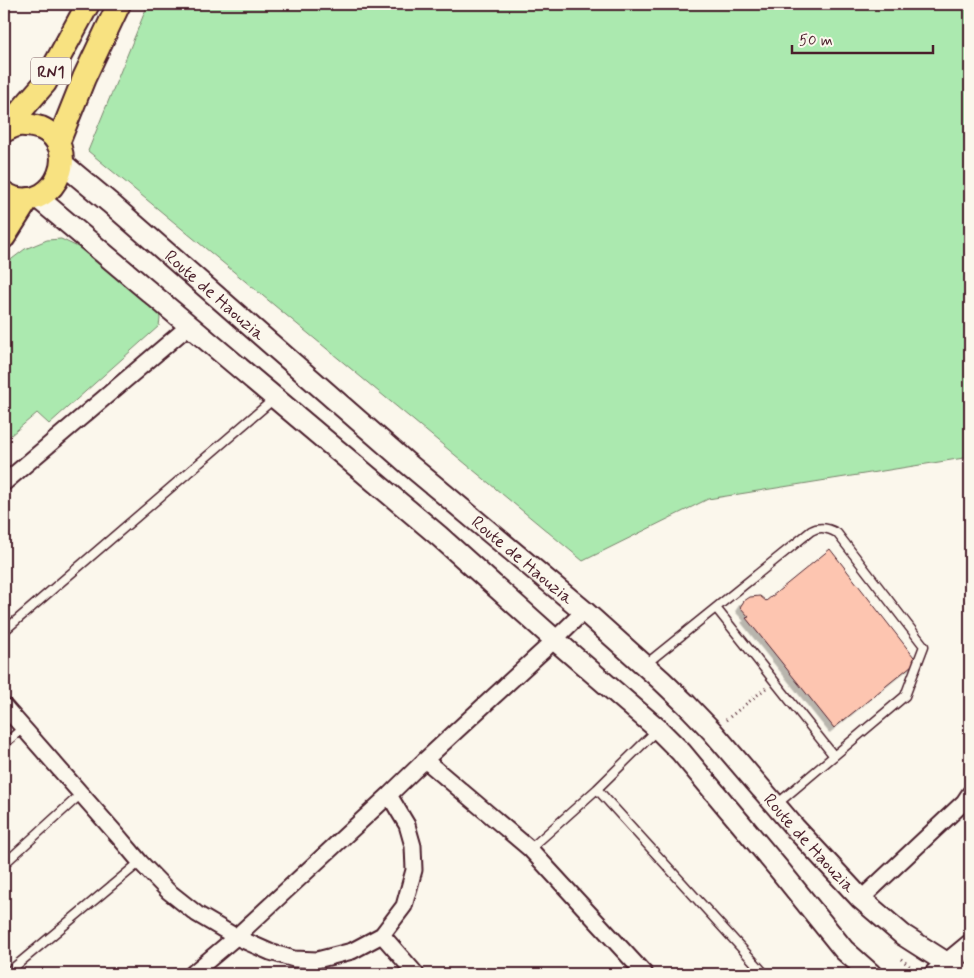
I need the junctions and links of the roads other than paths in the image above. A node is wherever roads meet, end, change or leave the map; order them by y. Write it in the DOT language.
graph roads {
  1 [pos="88,4"];
  2 [pos="119,4"];
  3 [pos="4,131"];
  4 [pos="60,153"];
  5 [pos="4,193"];
  6 [pos="33,198"];
  7 [pos="4,237"];
  8 [pos="190,325"];
  9 [pos="275,398"];
  10 [pos="4,483"];
  11 [pos="716,608"];
  12 [pos="584,611"];
  13 [pos="4,631"];
  14 [pos="555,640"];
  15 [pos="644,665"];
  16 [pos="4,706"];
  17 [pos="23,728"];
  18 [pos="658,729"];
  19 [pos="4,744"];
  20 [pos="834,756"];
  21 [pos="425,760"];
  22 [pos="598,789"];
  23 [pos="970,792"];
  24 [pos="81,794"];
  25 [pos="389,796"];
  26 [pos="776,806"];
  27 [pos="530,849"];
  28 [pos="140,862"];
  29 [pos="4,864"];
  30 [pos="861,899"];
  31 [pos="382,935"];
  32 [pos="236,937"];
  33 [pos="970,945"];
  34 [pos="949,971"];
  35 [pos="6,974"];
  36 [pos="192,974"];
  37 [pos="416,974"];
  38 [pos="645,974"];
  39 [pos="765,974"];
  40 [pos="871,974"];
  1 -- 3 [label="main road, RN1"];
  2 -- 4 [label="main road, RN1"];
  3 -- 4 [label="main road, RN1"];
  4 -- 6 [label="main road, RN1"];
  4 -- 12 [label="street, Route de Haouzia"];
  5 -- 6 [label="main road"];
  6 -- 7 [label="main road, RN1"];
  6 -- 8 [label="street, Route de Haouzia"];
  8 -- 9 [label="street, Route de Haouzia"];
  8 -- 10 [label="street"];
  9 -- 13 [label="lane"];
  9 -- 14 [label="street, Route de Haouzia"];
  11 -- 15 [label="lane"];
  11 -- 20 [label="lane"];
  11 -- 20 [label="lane"];
  12 -- 14 [label="street"];
  12 -- 15 [label="street, Route de Haouzia"];
  14 -- 18 [label="street, Route de Haouzia"];
  14 -- 21 [label="street"];
  15 -- 26 [label="street, Route de Haouzia"];
  16 -- 17 [label="street"];
  17 -- 19 [label="lane"];
  17 -- 24 [label="street"];
  18 -- 22 [label="lane"];
  18 -- 40 [label="street, Route de Haouzia"];
  20 -- 26 [label="lane"];
  21 -- 25 [label="street"];
  21 -- 27 [label="street"];
  22 -- 27 [label="lane"];
  22 -- 39 [label="lane"];
  23 -- 30 [label="street"];
  24 -- 28 [label="street"];
  24 -- 29 [label="lane"];
  25 -- 31 [label="street"];
  25 -- 32 [label="street"];
  26 -- 30 [label="street, Route de Haouzia"];
  27 -- 38 [label="street"];
  28 -- 32 [label="street"];
  28 -- 35 [label="lane"];
  30 -- 34 [label="street, Route de Haouzia"];
  31 -- 32 [label="street"];
  31 -- 37 [label="street"];
  32 -- 36 [label="street"];
  33 -- 34 [label="street"];
}
